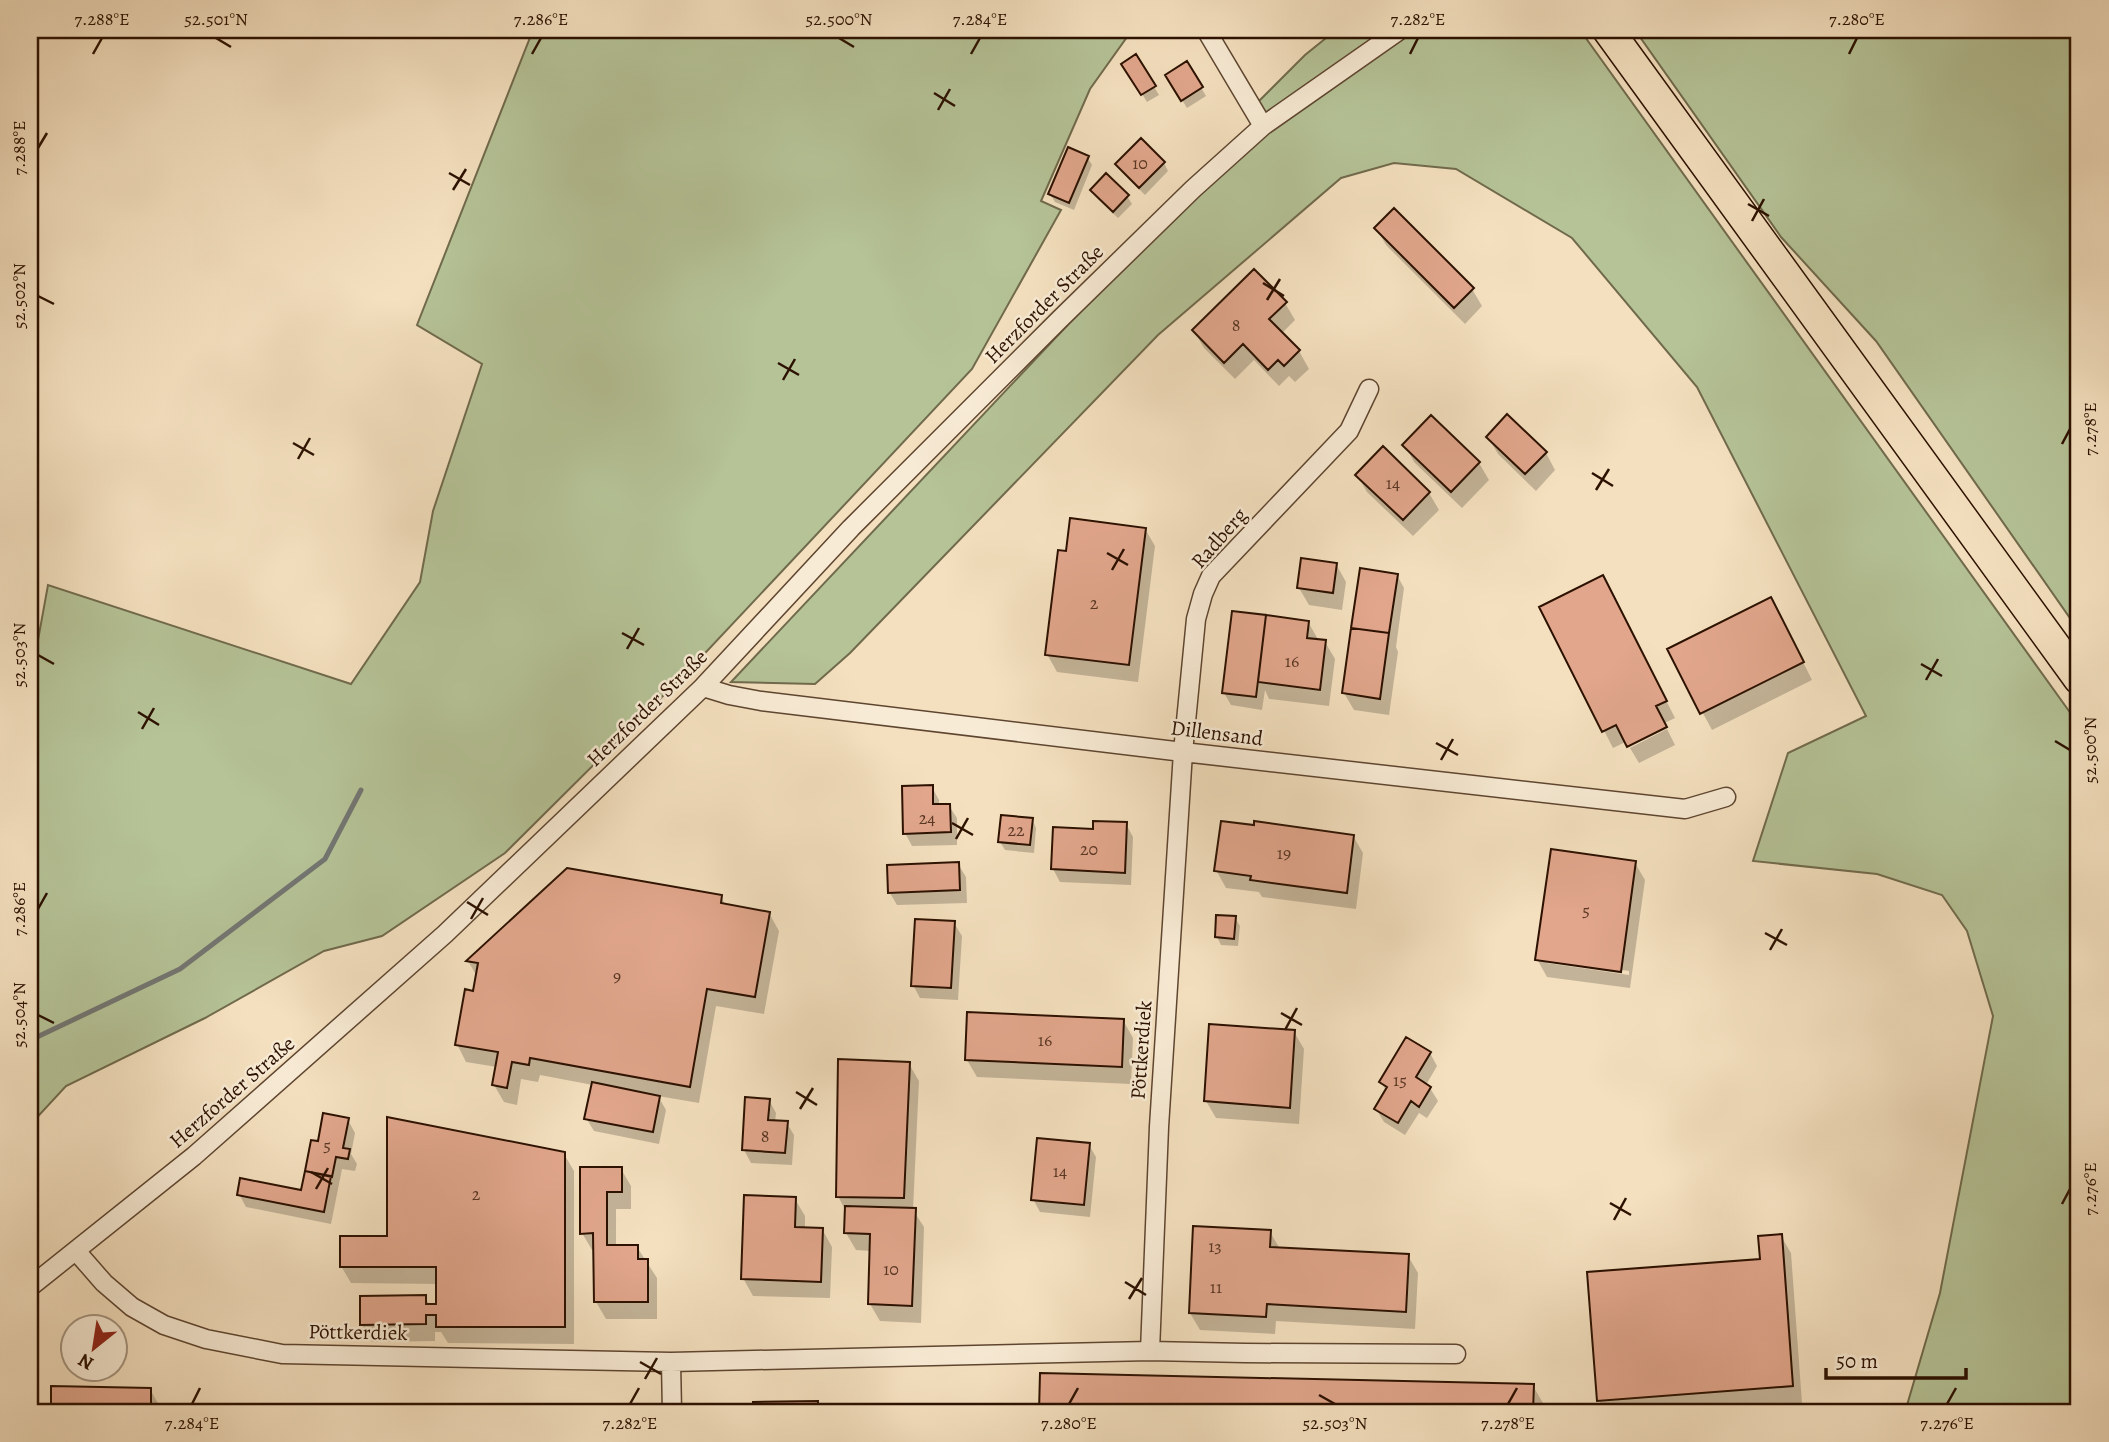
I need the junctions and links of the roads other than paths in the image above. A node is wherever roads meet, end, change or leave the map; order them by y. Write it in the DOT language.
graph roads {
  1 [pos="1206,30"];
  2 [pos="1400,30"];
  3 [pos="1608,30"];
  4 [pos="1262,126"];
  5 [pos="1368,389"];
  6 [pos="2027,606"];
  7 [pos="2079,660"];
  8 [pos="2079,679"];
  9 [pos="703,687"];
  10 [pos="1183,752"];
  11 [pos="1726,797"];
  12 [pos="76,1251"];
  13 [pos="30,1287"];
  14 [pos="1150,1351"];
  15 [pos="1457,1354"];
  16 [pos="671,1362"];
  17 [pos="672,1412"];
  1 -- 4 [label="street"];
  2 -- 4 [label="street, Herzforder Straße"];
  3 -- 6 [label="main road"];
  4 -- 9 [label="street, Herzforder Straße"];
  5 -- 10 [label="street, Radberg"];
  6 -- 7 [label="main road"];
  6 -- 8 [label="main road"];
  9 -- 10 [label="street, Dillensand"];
  9 -- 12 [label="street, Herzforder Straße"];
  10 -- 11 [label="street, Dillensand"];
  10 -- 14 [label="street, Pöttkerdiek"];
  12 -- 13 [label="street, Herzforder Straße"];
  12 -- 16 [label="street, Pöttkerdiek"];
  14 -- 15 [label="street, Pöttkerdiek"];
  14 -- 16 [label="street, Pöttkerdiek"];
  16 -- 17 [label="street"];
}
